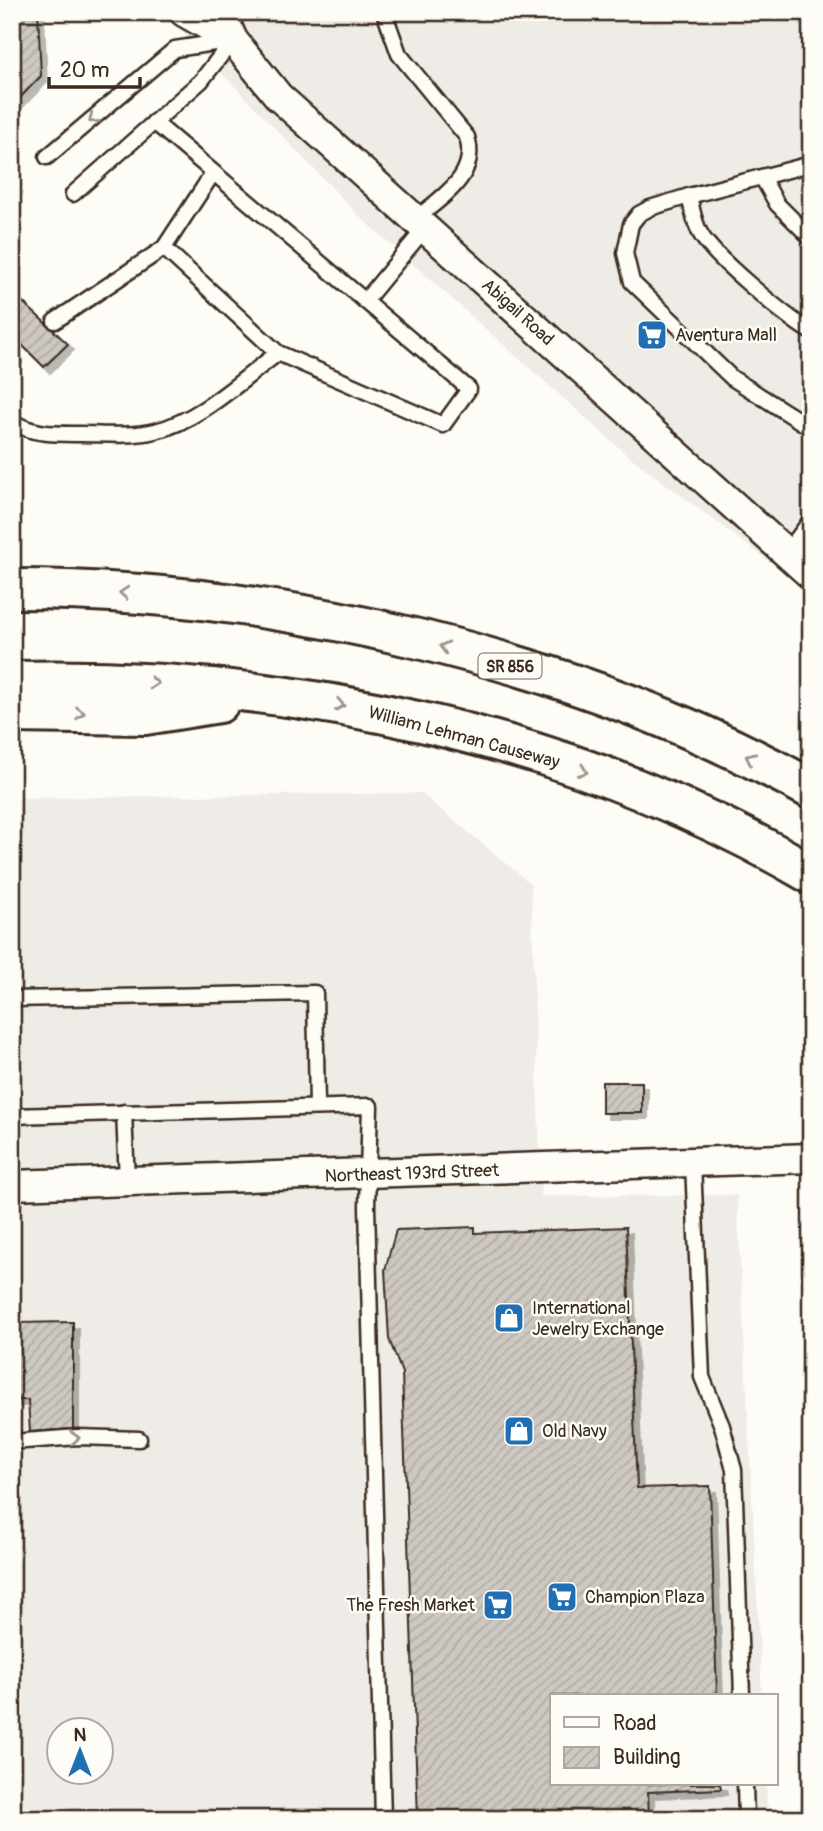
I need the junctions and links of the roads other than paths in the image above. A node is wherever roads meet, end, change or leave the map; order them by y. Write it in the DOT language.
graph roads {
  1 [pos="184,12"];
  2 [pos="221,12"];
  3 [pos="384,12"];
  4 [pos="233,40"];
  5 [pos="153,122"];
  6 [pos="47,157"];
  7 [pos="811,164"];
  8 [pos="213,173"];
  9 [pos="762,177"];
  10 [pos="73,194"];
  11 [pos="689,196"];
  12 [pos="420,224"];
  13 [pos="811,239"];
  14 [pos="164,248"];
  15 [pos="365,301"];
  16 [pos="55,321"];
  17 [pos="811,331"];
  18 [pos="278,353"];
  19 [pos="12,421"];
  20 [pos="811,428"];
  21 [pos="811,520"];
  22 [pos="786,554"];
  23 [pos="811,575"];
  24 [pos="12,589"];
  25 [pos="12,681"];
  26 [pos="273,694"];
  27 [pos="12,713"];
  28 [pos="811,789"];
  29 [pos="811,874"];
  30 [pos="12,999"];
  31 [pos="317,1107"];
  32 [pos="124,1112"];
  33 [pos="12,1116"];
  34 [pos="811,1158"];
  35 [pos="693,1163"];
  36 [pos="370,1175"];
  37 [pos="127,1181"];
  38 [pos="12,1185"];
  39 [pos="139,1439"];
  40 [pos="12,1442"];
  41 [pos="742,1694"];
  42 [pos="745,1786"];
  43 [pos="383,1819"];
  44 [pos="746,1819"];
  1 -- 4 [label="street, Abigail Road"];
  2 -- 4 [label="street, Abigail Road"];
  3 -- 12 [label="lane"];
  4 -- 5 [label="lane"];
  4 -- 6 [label="lane, one-way"];
  4 -- 12 [label="street, Abigail Road"];
  5 -- 8 [label="lane"];
  5 -- 10 [label="lane"];
  7 -- 9 [label="lane"];
  8 -- 14 [label="lane"];
  8 -- 15 [label="lane"];
  9 -- 11 [label="lane"];
  9 -- 13 [label="lane"];
  11 -- 17 [label="lane"];
  11 -- 20 [label="lane"];
  12 -- 15 [label="lane"];
  12 -- 22 [label="street, Abigail Road"];
  14 -- 16 [label="lane"];
  14 -- 18 [label="lane"];
  15 -- 18 [label="lane"];
  18 -- 19 [label="lane"];
  21 -- 22 [label="lane"];
  22 -- 23 [label="street, Abigail Road"];
  28 -- 24 [label="highway, SR 856, one-way"];
  25 -- 26 [label="highway, William Lehman Causeway, one-way"];
  27 -- 26 [label="highway, one-way"];
  26 -- 29 [label="highway, William Lehman Causeway, one-way"];
  30 -- 31 [label="lane"];
  31 -- 32 [label="lane"];
  31 -- 36 [label="lane"];
  32 -- 33 [label="lane"];
  32 -- 37 [label="lane"];
  34 -- 35 [label="street, Northeast 193rd Street"];
  35 -- 36 [label="street, Northeast 193rd Street"];
  35 -- 41 [label="lane"];
  36 -- 37 [label="street, Northeast 193rd Street"];
  36 -- 43 [label="lane"];
  37 -- 38 [label="street, Northeast 193rd Street"];
  40 -- 39 [label="lane, one-way"];
  42 -- 44 [label="lane"];
}
